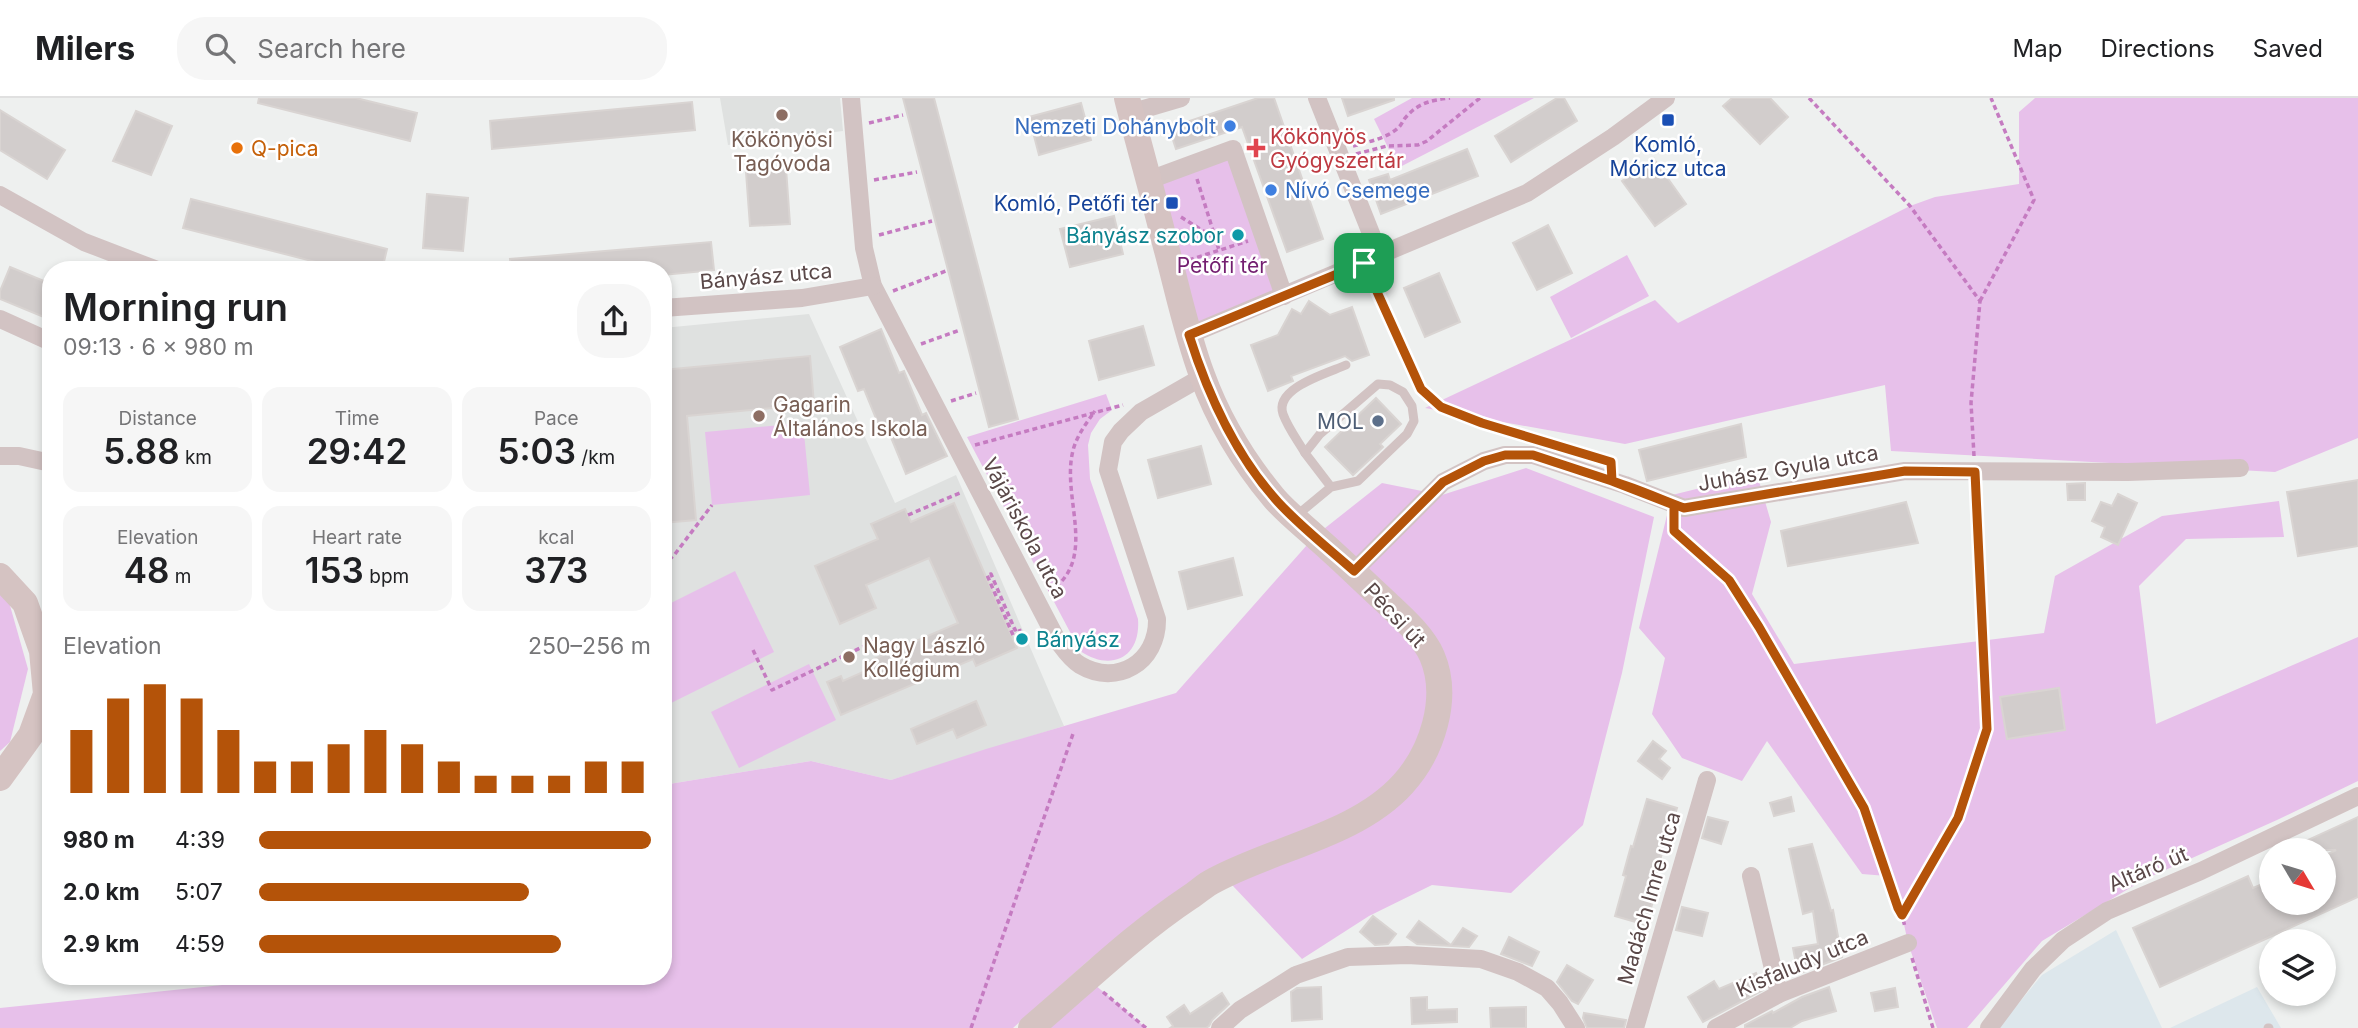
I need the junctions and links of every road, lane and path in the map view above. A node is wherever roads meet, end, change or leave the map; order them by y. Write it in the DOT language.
graph roads {
  1 [pos="851,98"];
  2 [pos="1181,98"];
  3 [pos="1317,98"];
  4 [pos="1450,98"];
  5 [pos="1480,98"];
  6 [pos="1666,98"];
  7 [pos="1809,98"];
  8 [pos="1991,98"];
  9 [pos="1129,105"];
  10 [pos="903,115"];
  11 [pos="853,126"];
  12 [pos="1339,154"];
  13 [pos="1192,164"];
  14 [pos="917,172"];
  15 [pos="1149,180"];
  16 [pos="858,183"];
  17 [pos="0,195"];
  18 [pos="1178,216"];
  19 [pos="932,221"];
  20 [pos="1264,236"];
  21 [pos="1215,238"];
  22 [pos="863,239"];
  23 [pos="1219,250"];
  24 [pos="1372,259"];
  25 [pos="134,261"];
  26 [pos="1171,266"];
  27 [pos="946,271"];
  28 [pos="875,290"];
  29 [pos="1284,296"];
  30 [pos="1980,301"];
  31 [pos="672,307"];
  32 [pos="0,319"];
  33 [pos="960,331"];
  34 [pos="1189,335"];
  35 [pos="42,338"];
  36 [pos="905,349"];
  37 [pos="1346,365"];
  38 [pos="1202,377"];
  39 [pos="976,393"];
  40 [pos="935,406"];
  41 [pos="1095,411"];
  42 [pos="1141,412"];
  43 [pos="1534,438"];
  44 [pos="958,450"];
  45 [pos="1305,453"];
  46 [pos="0,456"];
  47 [pos="42,461"];
  48 [pos="2240,468"];
  49 [pos="1975,472"];
  50 [pos="976,485"];
  51 [pos="1331,487"];
  52 [pos="712,505"];
  53 [pos="1674,505"];
  54 [pos="908,515"];
  55 [pos="1293,518"];
  56 [pos="672,555"];
  57 [pos="1354,571"];
  58 [pos="0,576"];
  59 [pos="1037,601"];
  60 [pos="1012,635"];
  61 [pos="42,648"];
  62 [pos="753,650"];
  63 [pos="883,653"];
  64 [pos="42,705"];
  65 [pos="1074,731"];
  66 [pos="0,778"];
  67 [pos="1707,780"];
  68 [pos="2358,796"];
  69 [pos="1751,876"];
  70 [pos="1902,915"];
  71 [pos="1908,943"];
  72 [pos="1088,979"];
  73 [pos="1779,994"];
  74 [pos="971,1028"];
  75 [pos="1031,1028"];
  76 [pos="1146,1028"];
  77 [pos="1220,1028"];
  78 [pos="1576,1028"];
  79 [pos="1635,1028"];
  80 [pos="1716,1028"];
  81 [pos="1933,1028"];
  82 [pos="1989,1028"];
  1 -- 11 [label="street, Vájáriskola utca"];
  2 -- 9 [label="street"];
  3 -- 12 [label="street"];
  4 -- 12 [label="path"];
  5 -- 12 [label="path"];
  6 -- 24 [label="street"];
  7 -- 30 [label="path"];
  8 -- 30 [label="path"];
  9 -- 15 [label="main road, Pécsi út"];
  10 -- 11 [label="path"];
  11 -- 16 [label="street, Vájáriskola utca"];
  12 -- 24 [label="street"];
  13 -- 15 [label="street"];
  13 -- 20 [label="street"];
  13 -- 21 [label="path"];
  14 -- 16 [label="path"];
  15 -- 26 [label="main road, Pécsi út"];
  16 -- 22 [label="street, Vájáriskola utca"];
  17 -- 25 [label="street"];
  18 -- 21 [label="path"];
  19 -- 22 [label="path"];
  20 -- 23 [label="path"];
  20 -- 29 [label="street"];
  21 -- 23 [label="path"];
  22 -- 28 [label="street, Vájáriskola utca"];
  23 -- 26 [label="path"];
  24 -- 29 [label="street"];
  24 -- 43 [label="path"];
  26 -- 34 [label="main road, Pécsi út"];
  27 -- 28 [label="path"];
  28 -- 31 [label="street, Bányász utca"];
  28 -- 36 [label="street, Vájáriskola utca"];
  29 -- 34 [label="street"];
  30 -- 49 [label="path"];
  32 -- 35 [label="street"];
  33 -- 36 [label="path"];
  34 -- 38 [label="main road, Pécsi út"];
  36 -- 40 [label="street, Vájáriskola utca"];
  37 -- 45 [label="lane"];
  38 -- 42 [label="street, Vájáriskola utca"];
  38 -- 55 [label="main road, Pécsi út"];
  39 -- 40 [label="path"];
  40 -- 44 [label="street, Vájáriskola utca"];
  41 -- 42 [label="path"];
  41 -- 44 [label="path"];
  41 -- 59 [label="path"];
  42 -- 59 [label="street, Vájáriskola utca"];
  44 -- 50 [label="street, Vájáriskola utca"];
  45 -- 51 [label="lane"];
  45 -- 51 [label="lane"];
  46 -- 47 [label="street"];
  48 -- 49 [label="street, Juhász Gyula utca"];
  49 -- 53 [label="street, Juhász Gyula utca"];
  49 -- 70 [label="path"];
  50 -- 54 [label="path"];
  50 -- 59 [label="street, Vájáriskola utca"];
  51 -- 55 [label="lane"];
  52 -- 56 [label="path"];
  53 -- 57 [label="street, Juhász Gyula utca"];
  53 -- 70 [label="path"];
  55 -- 57 [label="main road, Pécsi út"];
  57 -- 72 [label="main road, Pécsi út"];
  58 -- 61 [label="main road"];
  60 -- 60 [label="path"];
  62 -- 63 [label="path"];
  64 -- 66 [label="main road"];
  65 -- 74 [label="path"];
  67 -- 79 [label="street, Madách Imre utca"];
  68 -- 82 [label="street, Altáró út"];
  69 -- 73 [label="street"];
  70 -- 71 [label="path"];
  71 -- 73 [label="street, Kisfaludy utca"];
  71 -- 81 [label="path"];
  72 -- 75 [label="main road, Pécsi út"];
  72 -- 76 [label="path"];
  73 -- 80 [label="street, Kisfaludy utca"];
  77 -- 78 [label="street"];
}
